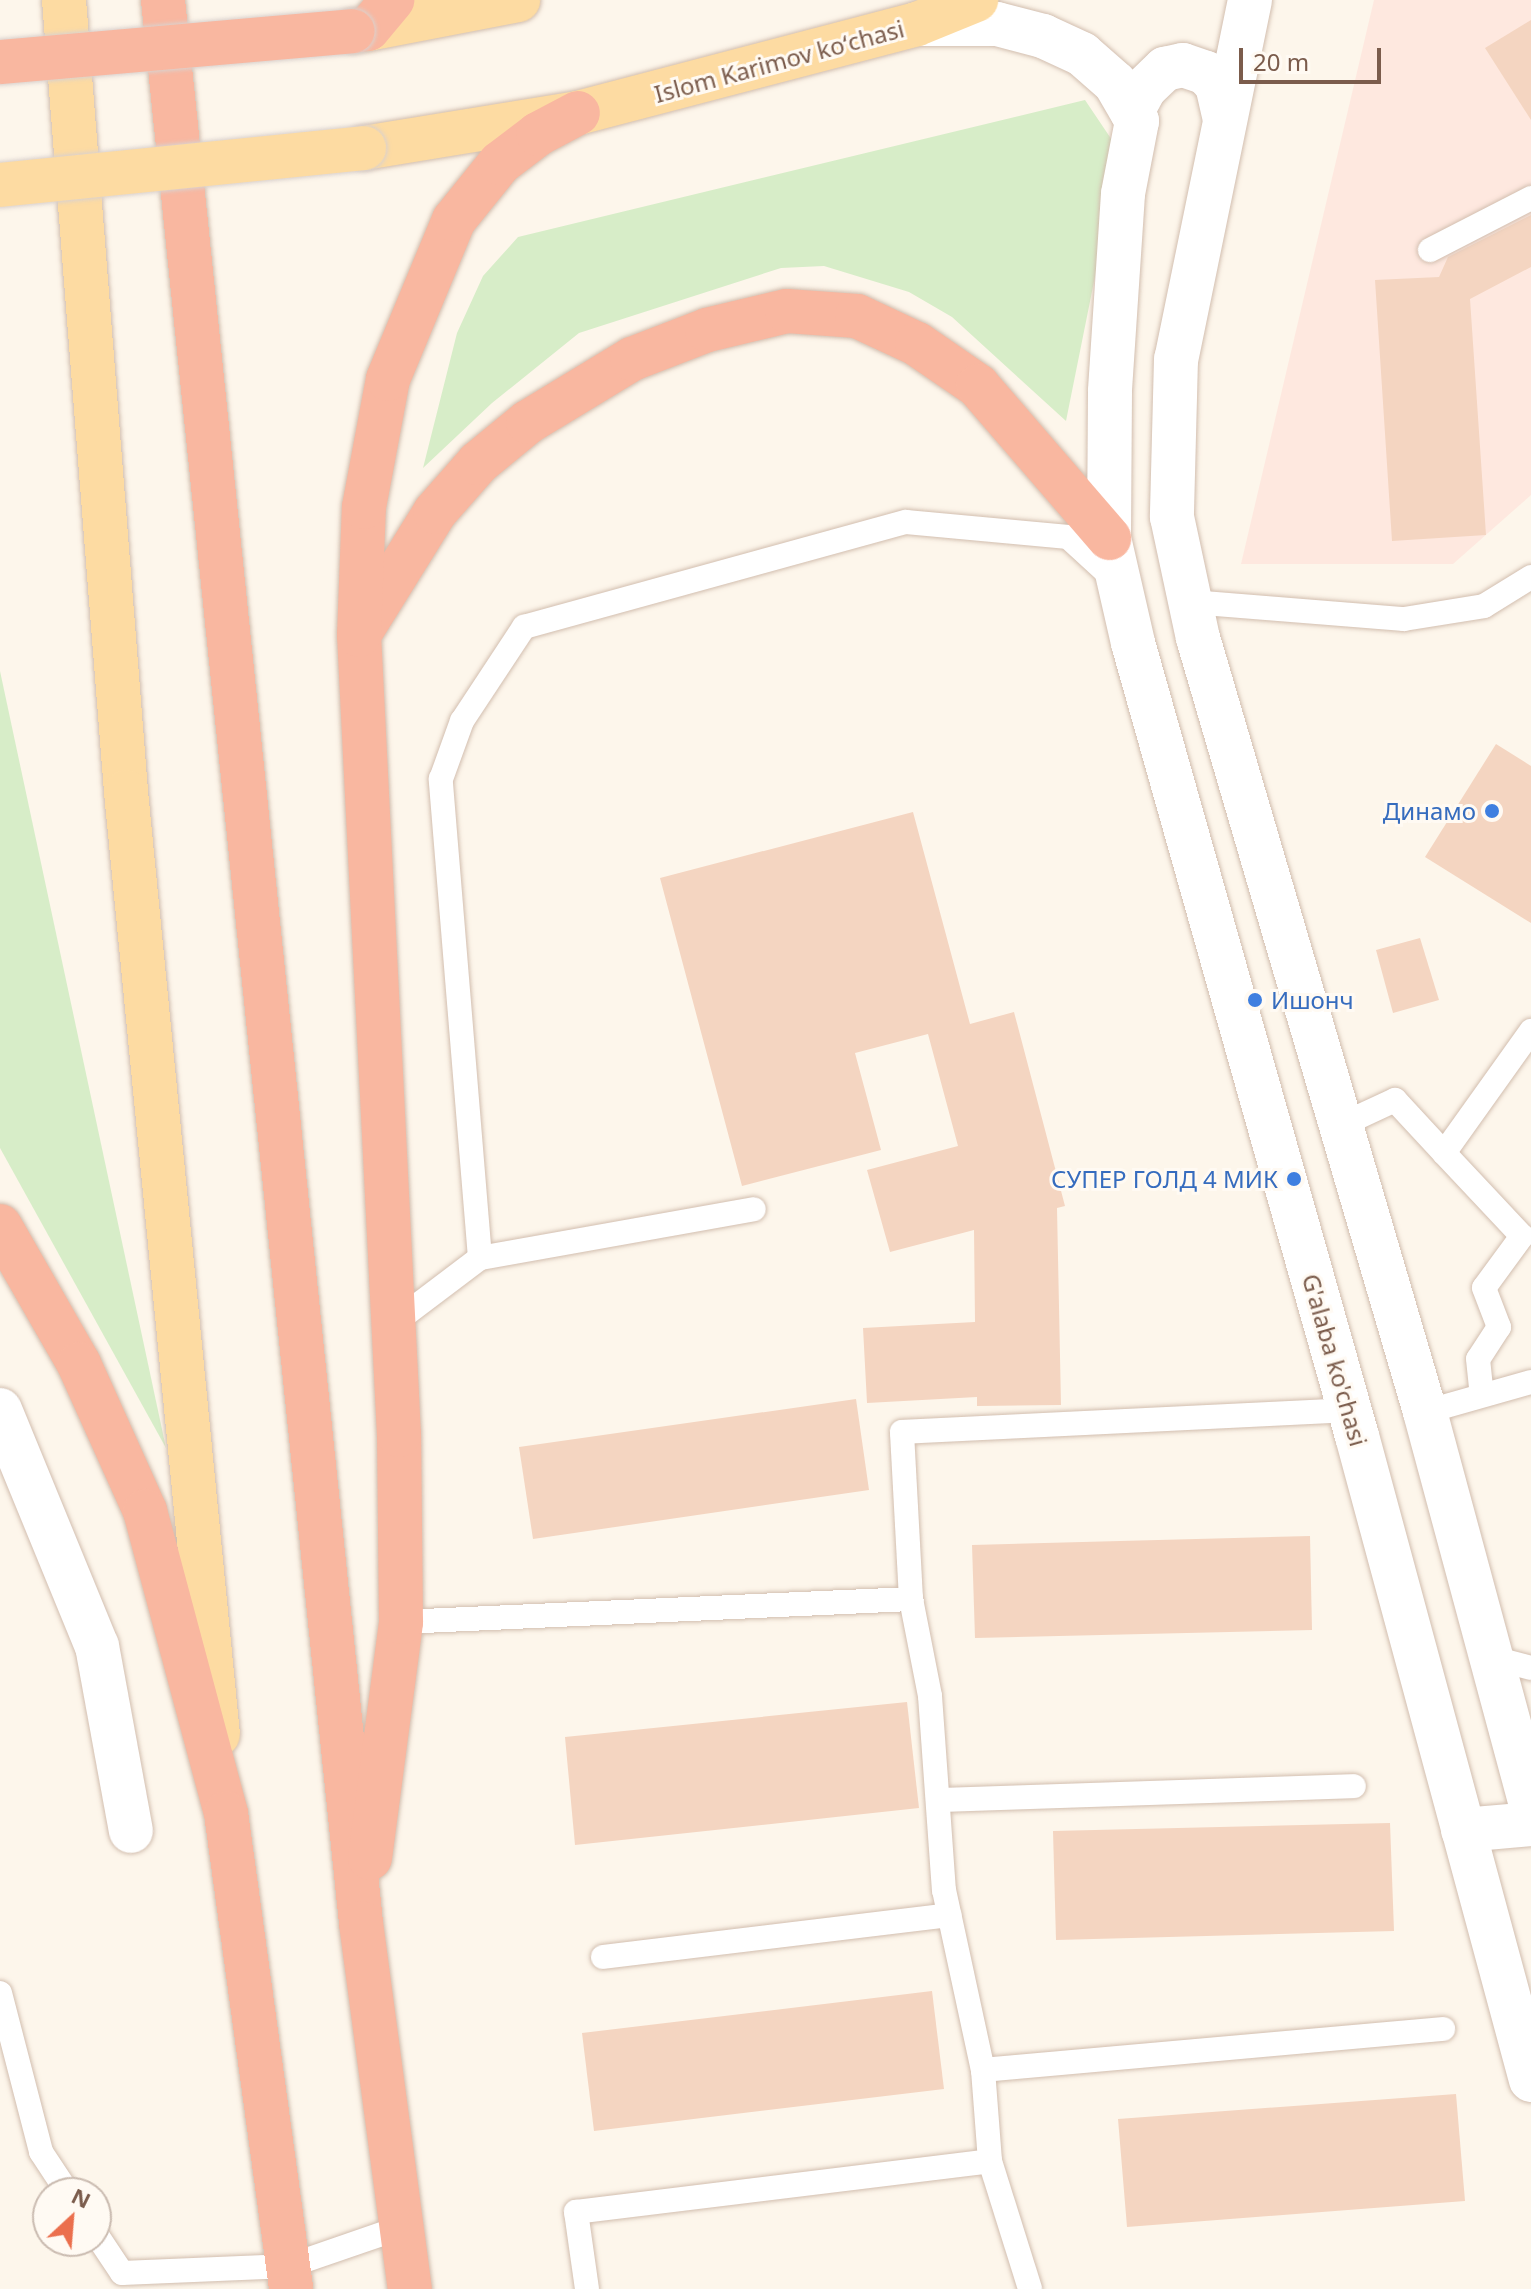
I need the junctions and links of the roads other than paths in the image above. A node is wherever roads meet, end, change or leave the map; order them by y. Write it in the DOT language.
graph roads {
  1 [pos="64,0"];
  2 [pos="163,0"];
  3 [pos="518,0"];
  4 [pos="976,0"];
  5 [pos="1250,0"];
  6 [pos="371,20"];
  7 [pos="917,24"];
  8 [pos="0,62"];
  9 [pos="1132,112"];
  10 [pos="578,113"];
  11 [pos="1224,115"];
  12 [pos="0,185"];
  13 [pos="1531,198"];
  14 [pos="1430,250"];
  15 [pos="1109,538"];
  16 [pos="1531,577"];
  17 [pos="1120,584"];
  18 [pos="1195,620"];
  19 [pos="359,635"];
  20 [pos="1531,1031"];
  21 [pos="1339,1126"];
  22 [pos="1444,1153"];
  23 [pos="754,1209"];
  24 [pos="0,1226"];
  25 [pos="480,1258"];
  26 [pos="394,1323"];
  27 [pos="1531,1382"];
  28 [pos="1482,1395"];
  29 [pos="0,1410"];
  30 [pos="1349,1410"];
  31 [pos="1425,1412"];
  32 [pos="911,1599"];
  33 [pos="401,1622"];
  34 [pos="1489,1657"];
  35 [pos="1531,1668"];
  36 [pos="1354,1786"];
  37 [pos="938,1800"];
  38 [pos="1531,1805"];
  39 [pos="226,1813"];
  40 [pos="1531,1824"];
  41 [pos="1463,1830"];
  42 [pos="131,1831"];
  43 [pos="949,1915"];
  44 [pos="361,1923"];
  45 [pos="603,1957"];
  46 [pos="0,1993"];
  47 [pos="1443,2029"];
  48 [pos="983,2070"];
  49 [pos="1531,2080"];
  50 [pos="990,2161"];
  51 [pos="57,2177"];
  52 [pos="402,2227"];
  53 [pos="109,2257"];
  54 [pos="290,2278"];
  55 [pos="123,2281"];
  56 [pos="410,2289"];
  57 [pos="587,2289"];
  58 [pos="1030,2289"];
  1 -- 39 [label="main road"];
  2 -- 44 [label="highway"];
  3 -- 6 [label="main road"];
  4 -- 7 [label="main road, Islom Karimov koʻchasi"];
  5 -- 11 [label="main road"];
  6 -- 8 [label="highway, bridge"];
  7 -- 9 [label="main road"];
  7 -- 10 [label="main road, Islom Karimov koʻchasi"];
  9 -- 11 [label="main road"];
  9 -- 15 [label="main road, G'alaba ko'chasi"];
  10 -- 12 [label="main road, Islom Karimov koʻchasi, bridge"];
  10 -- 19 [label="highway"];
  11 -- 18 [label="main road"];
  13 -- 14 [label="lane"];
  15 -- 17 [label="main road, G'alaba ko'chasi"];
  15 -- 19 [label="highway"];
  16 -- 18 [label="lane"];
  17 -- 25 [label="lane"];
  17 -- 30 [label="main road, G'alaba ko'chasi"];
  18 -- 21 [label="main road"];
  19 -- 26 [label="highway"];
  20 -- 22 [label="lane"];
  21 -- 22 [label="lane"];
  21 -- 31 [label="main road"];
  22 -- 28 [label="lane"];
  23 -- 25 [label="lane"];
  24 -- 39 [label="highway"];
  25 -- 26 [label="lane"];
  26 -- 33 [label="highway"];
  27 -- 28 [label="lane"];
  28 -- 31 [label="lane"];
  29 -- 42 [label="main road"];
  30 -- 32 [label="lane"];
  30 -- 41 [label="main road, G'alaba ko'chasi"];
  31 -- 34 [label="main road"];
  32 -- 33 [label="lane"];
  32 -- 37 [label="lane"];
  33 -- 44 [label="highway"];
  34 -- 35 [label="lane"];
  34 -- 38 [label="main road"];
  36 -- 37 [label="lane"];
  37 -- 43 [label="lane"];
  39 -- 54 [label="highway"];
  40 -- 41 [label="main road"];
  41 -- 49 [label="main road, G'alaba ko'chasi"];
  43 -- 45 [label="lane"];
  43 -- 48 [label="lane"];
  44 -- 52 [label="highway"];
  46 -- 51 [label="lane"];
  47 -- 48 [label="lane"];
  48 -- 50 [label="lane"];
  50 -- 57 [label="lane"];
  50 -- 58 [label="lane"];
  52 -- 54 [label="lane"];
  52 -- 56 [label="highway"];
  53 -- 55 [label="lane"];
  54 -- 55 [label="lane"];
}
